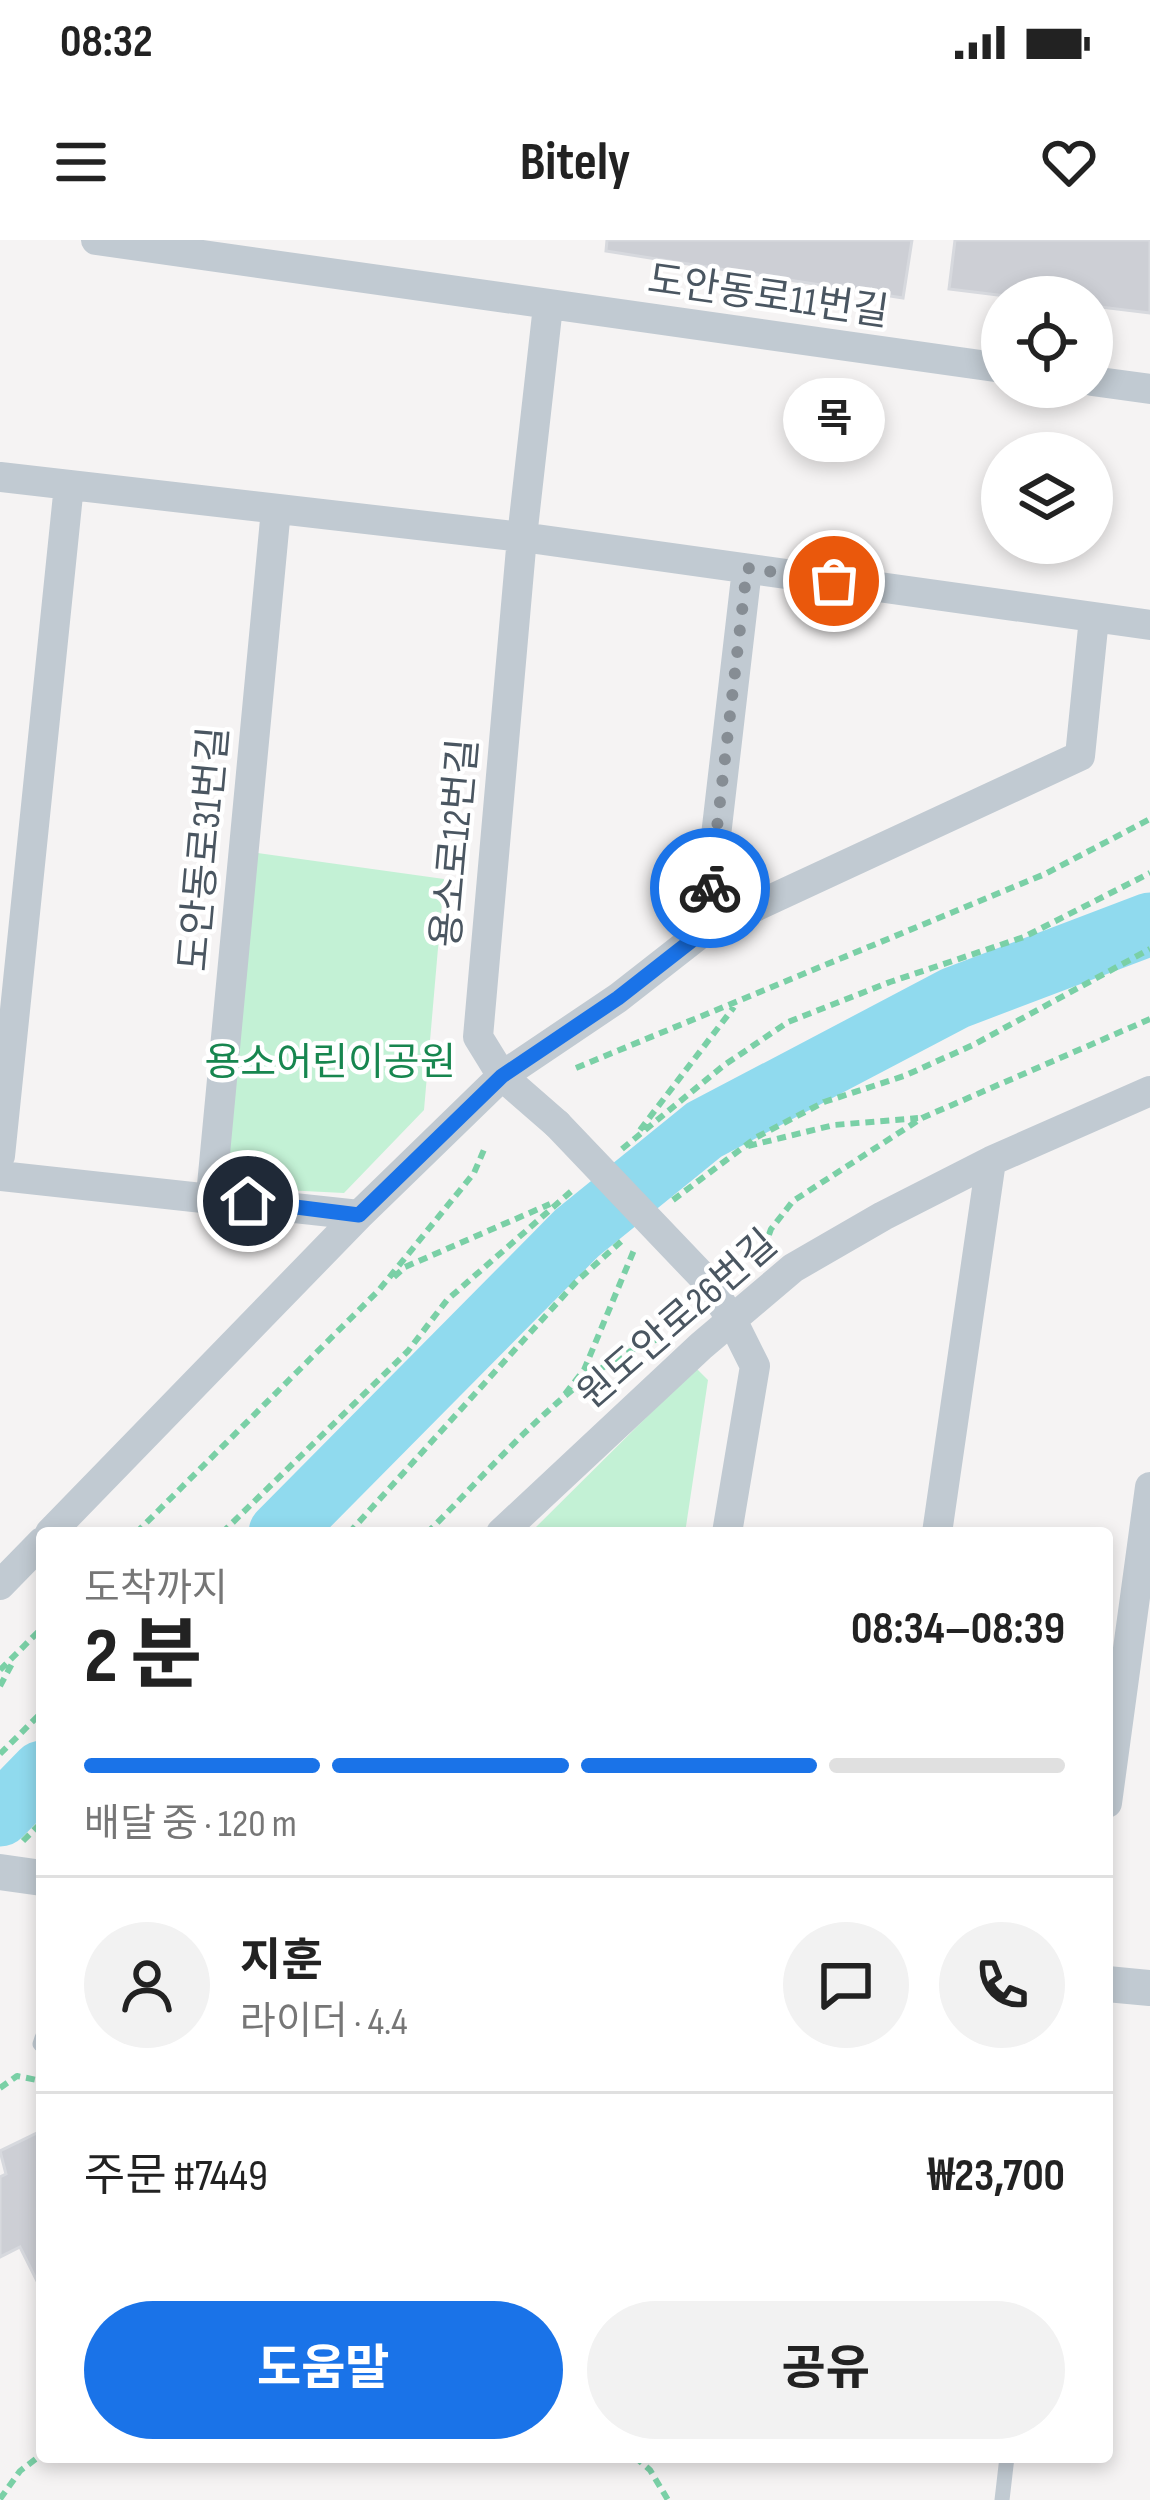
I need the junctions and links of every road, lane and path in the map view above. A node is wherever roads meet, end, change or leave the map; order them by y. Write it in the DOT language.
graph roads {
  1 [pos="96,240"];
  2 [pos="548,306"];
  3 [pos="981,365"];
  4 [pos="1113,384"];
  5 [pos="1150,388"];
  6 [pos="0,477"];
  7 [pos="69,484"];
  8 [pos="277,509"];
  9 [pos="522,537"];
  10 [pos="747,568"];
  11 [pos="1094,618"];
  12 [pos="1150,625"];
  13 [pos="1150,822"];
  14 [pos="1150,873"];
  15 [pos="705,930"];
  16 [pos="1150,949"];
  17 [pos="737,1004"];
  18 [pos="1150,1019"];
  19 [pos="575,1069"];
  20 [pos="502,1076"];
  21 [pos="1150,1091"];
  22 [pos="922,1118"];
  23 [pos="630,1143"];
  24 [pos="486,1145"];
  25 [pos="744,1147"];
  26 [pos="0,1156"];
  27 [pos="612,1157"];
  28 [pos="991,1161"];
  29 [pos="0,1176"];
  30 [pos="577,1186"];
  31 [pos="211,1196"];
  32 [pos="560,1201"];
  33 [pos="667,1205"];
  34 [pos="359,1215"];
  35 [pos="761,1257"];
  36 [pos="379,1290"];
  37 [pos="731,1318"];
  38 [pos="701,1346"];
  39 [pos="556,1407"];
  40 [pos="1150,1487"];
  41 [pos="56,1527"];
  42 [pos="142,1527"];
  43 [pos="228,1527"];
  44 [pos="354,1527"];
  45 [pos="433,1527"];
  46 [pos="507,1527"];
  47 [pos="728,1527"];
  48 [pos="938,1527"];
  49 [pos="36,1548"];
  50 [pos="0,1585"];
  51 [pos="1119,1621"];
  52 [pos="36,1634"];
  53 [pos="15,1657"];
  54 [pos="0,1670"];
  55 [pos="0,1686"];
  56 [pos="1113,1712"];
  57 [pos="36,1718"];
  58 [pos="0,1754"];
  59 [pos="0,1872"];
  60 [pos="36,1877"];
  61 [pos="1113,1985"];
  62 [pos="1150,1988"];
  63 [pos="36,2080"];
  64 [pos="0,2088"];
  65 [pos="36,2458"];
  66 [pos="641,2463"];
  67 [pos="1006,2463"];
  68 [pos="0,2499"];
  69 [pos="668,2500"];
  70 [pos="1002,2500"];
  1 -- 2 [label="street, 도안동로11번길"];
  2 -- 3 [label="street, 도안동로11번길"];
  2 -- 9 [label="street, 용소로12번길"];
  4 -- 5 [label="street"];
  6 -- 7 [label="street"];
  7 -- 8 [label="street"];
  7 -- 26 [label="street"];
  8 -- 9 [label="street"];
  8 -- 31 [label="street, 도안동로31번길"];
  9 -- 10 [label="street"];
  9 -- 20 [label="street, 용소로12번길"];
  10 -- 11 [label="street"];
  10 -- 15 [label="street"];
  11 -- 12 [label="street"];
  11 -- 15 [label="street"];
  13 -- 17 [label="path"];
  14 -- 23 [label="path"];
  15 -- 20 [label="street"];
  16 -- 25 [label="path"];
  17 -- 19 [label="path"];
  17 -- 23 [label="path"];
  18 -- 22 [label="path"];
  20 -- 34 [label="street"];
  20 -- 37 [label="street, 용소로12번길, bridge"];
  21 -- 28 [label="street, 원도안로26번길"];
  22 -- 25 [label="path"];
  22 -- 35 [label="path"];
  23 -- 27 [label="path"];
  24 -- 36 [label="path"];
  25 -- 33 [label="path"];
  28 -- 37 [label="street, 원도안로26번길"];
  28 -- 48 [label="street"];
  29 -- 31 [label="street"];
  30 -- 32 [label="path"];
  31 -- 34 [label="street"];
  32 -- 36 [label="path"];
  32 -- 43 [label="path"];
  34 -- 41 [label="street"];
  36 -- 42 [label="path"];
  37 -- 38 [label="street, 원도안로26번길"];
  37 -- 47 [label="street"];
  38 -- 39 [label="path"];
  38 -- 46 [label="street, 원도안로26번길"];
  39 -- 44 [label="path"];
  39 -- 45 [label="path"];
  40 -- 51 [label="street"];
  49 -- 50 [label="street"];
  51 -- 56 [label="street"];
  52 -- 53 [label="path"];
  53 -- 54 [label="path"];
  53 -- 55 [label="path"];
  57 -- 58 [label="path"];
  59 -- 60 [label="street"];
  61 -- 62 [label="street"];
  63 -- 64 [label="path"];
  65 -- 68 [label="path"];
  66 -- 69 [label="path"];
  67 -- 70 [label="lane"];
}
